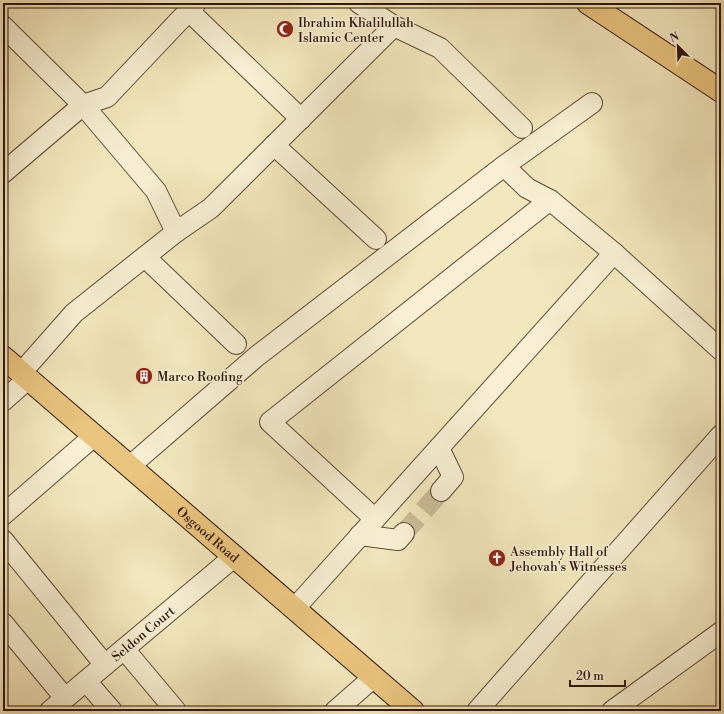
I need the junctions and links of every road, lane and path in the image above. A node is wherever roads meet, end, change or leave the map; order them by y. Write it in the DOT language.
graph roads {
  1 [pos="359,3"];
  2 [pos="588,3"];
  3 [pos="192,7"];
  4 [pos="3,26"];
  5 [pos="394,26"];
  6 [pos="721,91"];
  7 [pos="592,103"];
  8 [pos="84,105"];
  9 [pos="301,119"];
  10 [pos="522,128"];
  11 [pos="274,145"];
  12 [pos="504,166"];
  13 [pos="3,173"];
  14 [pos="550,200"];
  15 [pos="176,232"];
  16 [pos="376,239"];
  17 [pos="614,254"];
  18 [pos="145,257"];
  19 [pos="236,344"];
  20 [pos="721,350"];
  21 [pos="3,357"];
  22 [pos="25,376"];
  23 [pos="3,401"];
  24 [pos="721,434"];
  25 [pos="94,436"];
  26 [pos="439,448"];
  27 [pos="130,466"];
  28 [pos="441,491"];
  29 [pos="3,515"];
  30 [pos="375,519"];
  31 [pos="404,533"];
  32 [pos="360,535"];
  33 [pos="3,540"];
  34 [pos="235,556"];
  35 [pos="295,608"];
  36 [pos="3,624"];
  37 [pos="721,632"];
  38 [pos="124,649"];
  39 [pos="105,665"];
  40 [pos="374,677"];
  41 [pos="86,680"];
  42 [pos="65,698"];
  43 [pos="50,711"];
  44 [pos="112,711"];
  45 [pos="176,711"];
  46 [pos="335,711"];
  47 [pos="413,711"];
  48 [pos="476,711"];
  49 [pos="612,711"];
  1 -- 5 [label="street"];
  2 -- 6 [label="main road"];
  3 -- 8 [label="street"];
  3 -- 9 [label="street"];
  4 -- 8 [label="street"];
  5 -- 9 [label="street"];
  5 -- 10 [label="street"];
  7 -- 12 [label="street"];
  8 -- 13 [label="street"];
  8 -- 15 [label="street"];
  9 -- 11 [label="street"];
  11 -- 15 [label="street"];
  11 -- 16 [label="street"];
  12 -- 14 [label="street"];
  12 -- 27 [label="street"];
  14 -- 17 [label="street"];
  14 -- 30 [label="street"];
  15 -- 18 [label="street"];
  17 -- 20 [label="street"];
  17 -- 26 [label="street"];
  18 -- 19 [label="street"];
  18 -- 22 [label="street"];
  21 -- 22 [label="main road, Osgood Road"];
  22 -- 23 [label="street"];
  22 -- 25 [label="main road, Osgood Road"];
  24 -- 48 [label="street"];
  25 -- 27 [label="main road, Osgood Road"];
  25 -- 29 [label="street"];
  26 -- 28 [label="street"];
  26 -- 30 [label="street"];
  27 -- 34 [label="main road, Osgood Road"];
  30 -- 32 [label="street"];
  31 -- 32 [label="street"];
  32 -- 35 [label="street"];
  33 -- 39 [label="street"];
  34 -- 35 [label="main road, Osgood Road"];
  34 -- 38 [label="street, Seldon Court"];
  35 -- 40 [label="main road, Osgood Road"];
  36 -- 42 [label="street"];
  37 -- 49 [label="street"];
  38 -- 39 [label="street, Seldon Court"];
  38 -- 45 [label="street"];
  39 -- 41 [label="street, Seldon Court"];
  40 -- 46 [label="street"];
  40 -- 47 [label="main road, Osgood Road"];
  41 -- 42 [label="street, Seldon Court"];
  41 -- 44 [label="street"];
  42 -- 43 [label="street, Seldon Court"];
}
